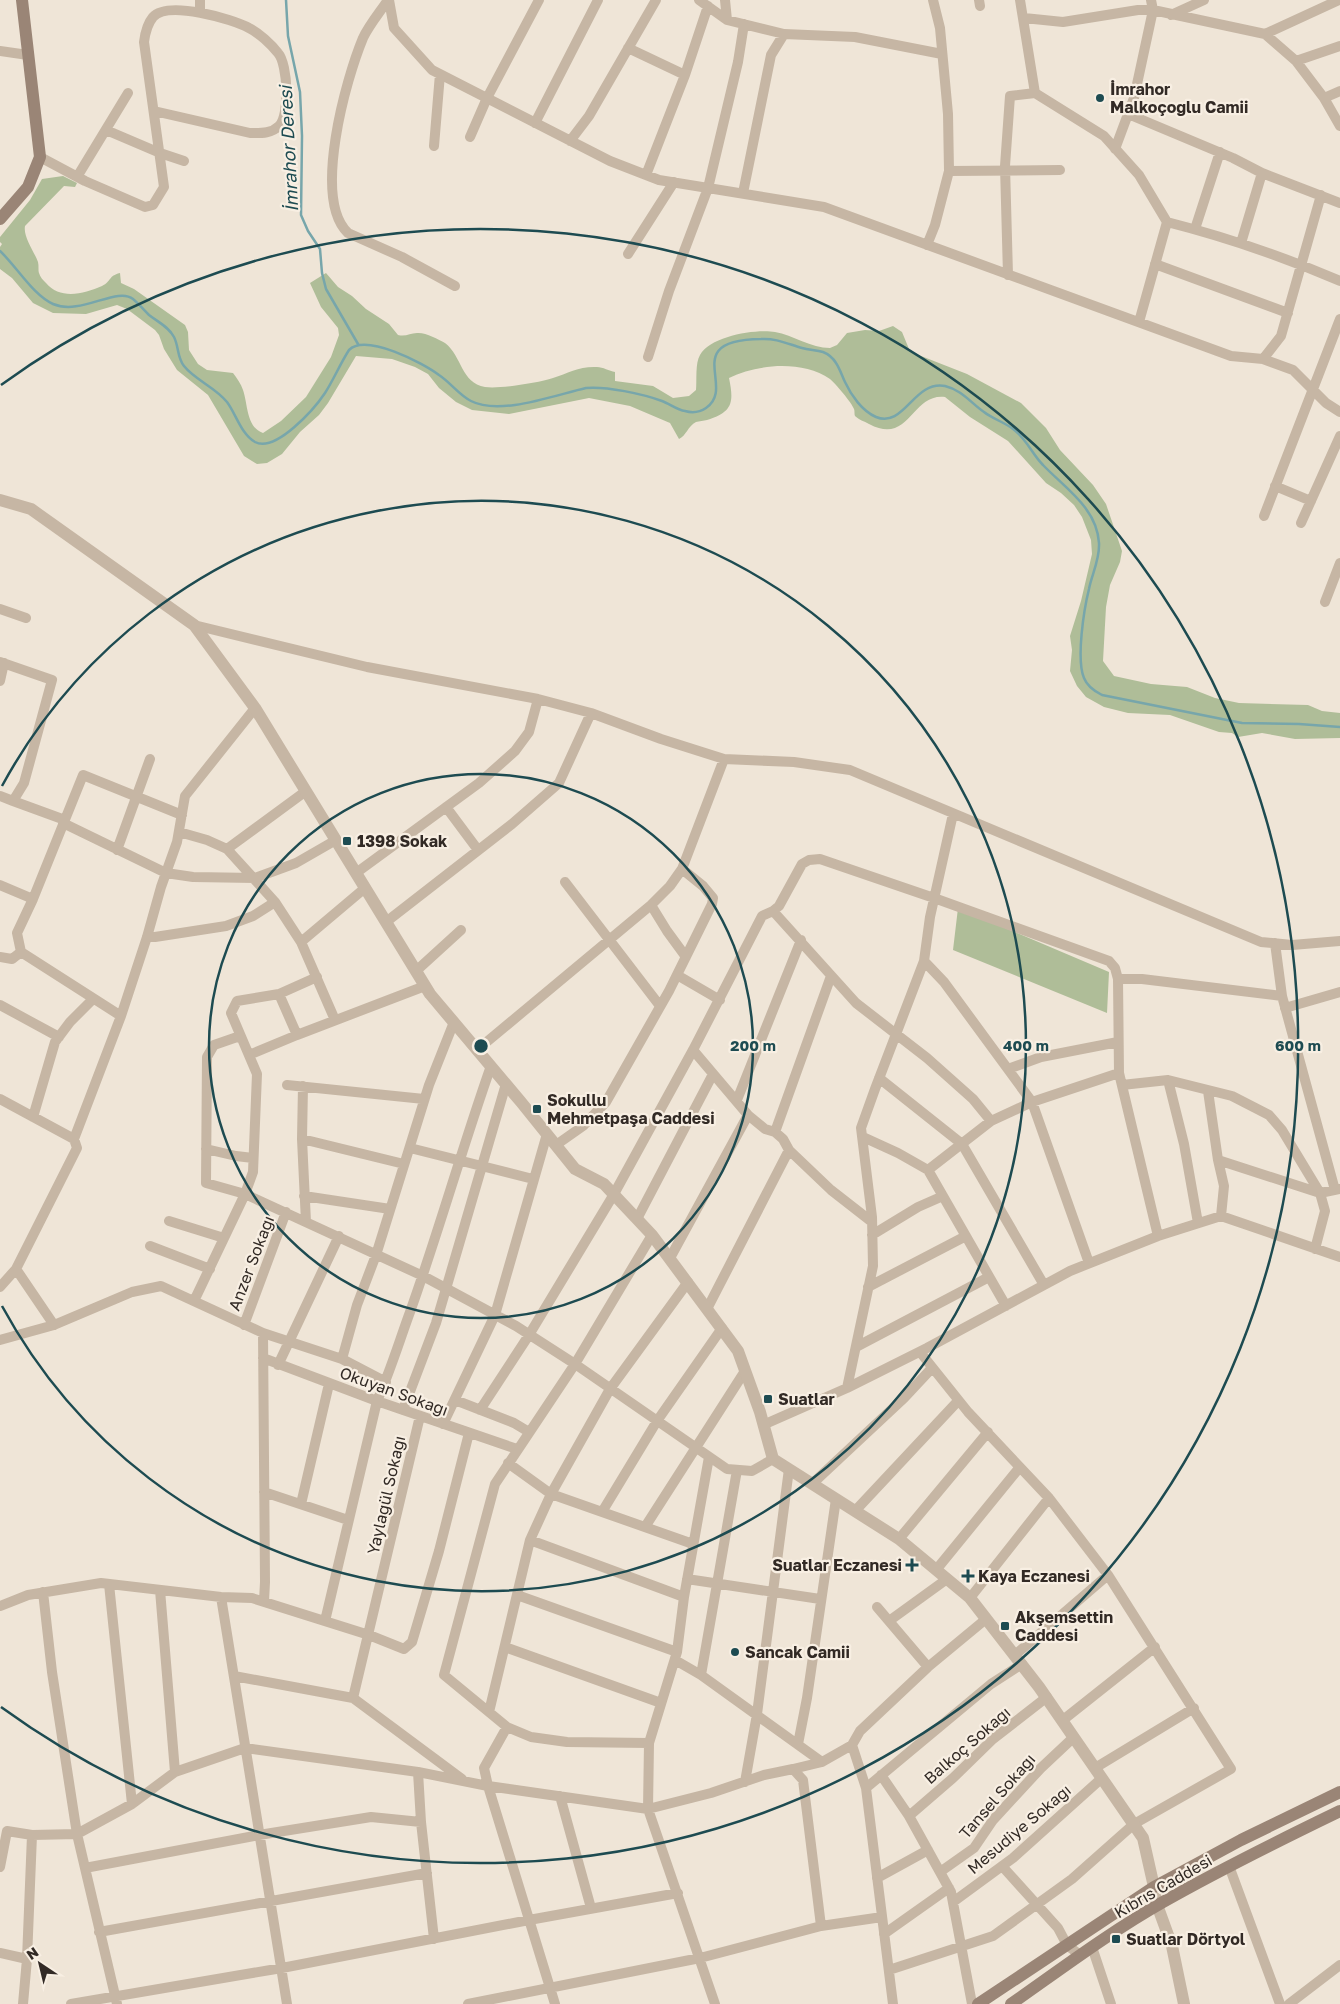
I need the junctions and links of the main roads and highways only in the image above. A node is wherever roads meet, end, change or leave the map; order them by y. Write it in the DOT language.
graph roads {
  1 [pos="22,0"];
  2 [pos="0,219"];
  3 [pos="1340,1792"];
  4 [pos="1340,1812"];
  5 [pos="1016,2002"];
  6 [pos="978,2004"];
  1 -- 2 [label="main road"];
  3 -- 6 [label="main road"];
  4 -- 5 [label="main road, Kıbrıs Caddesi"];
}
